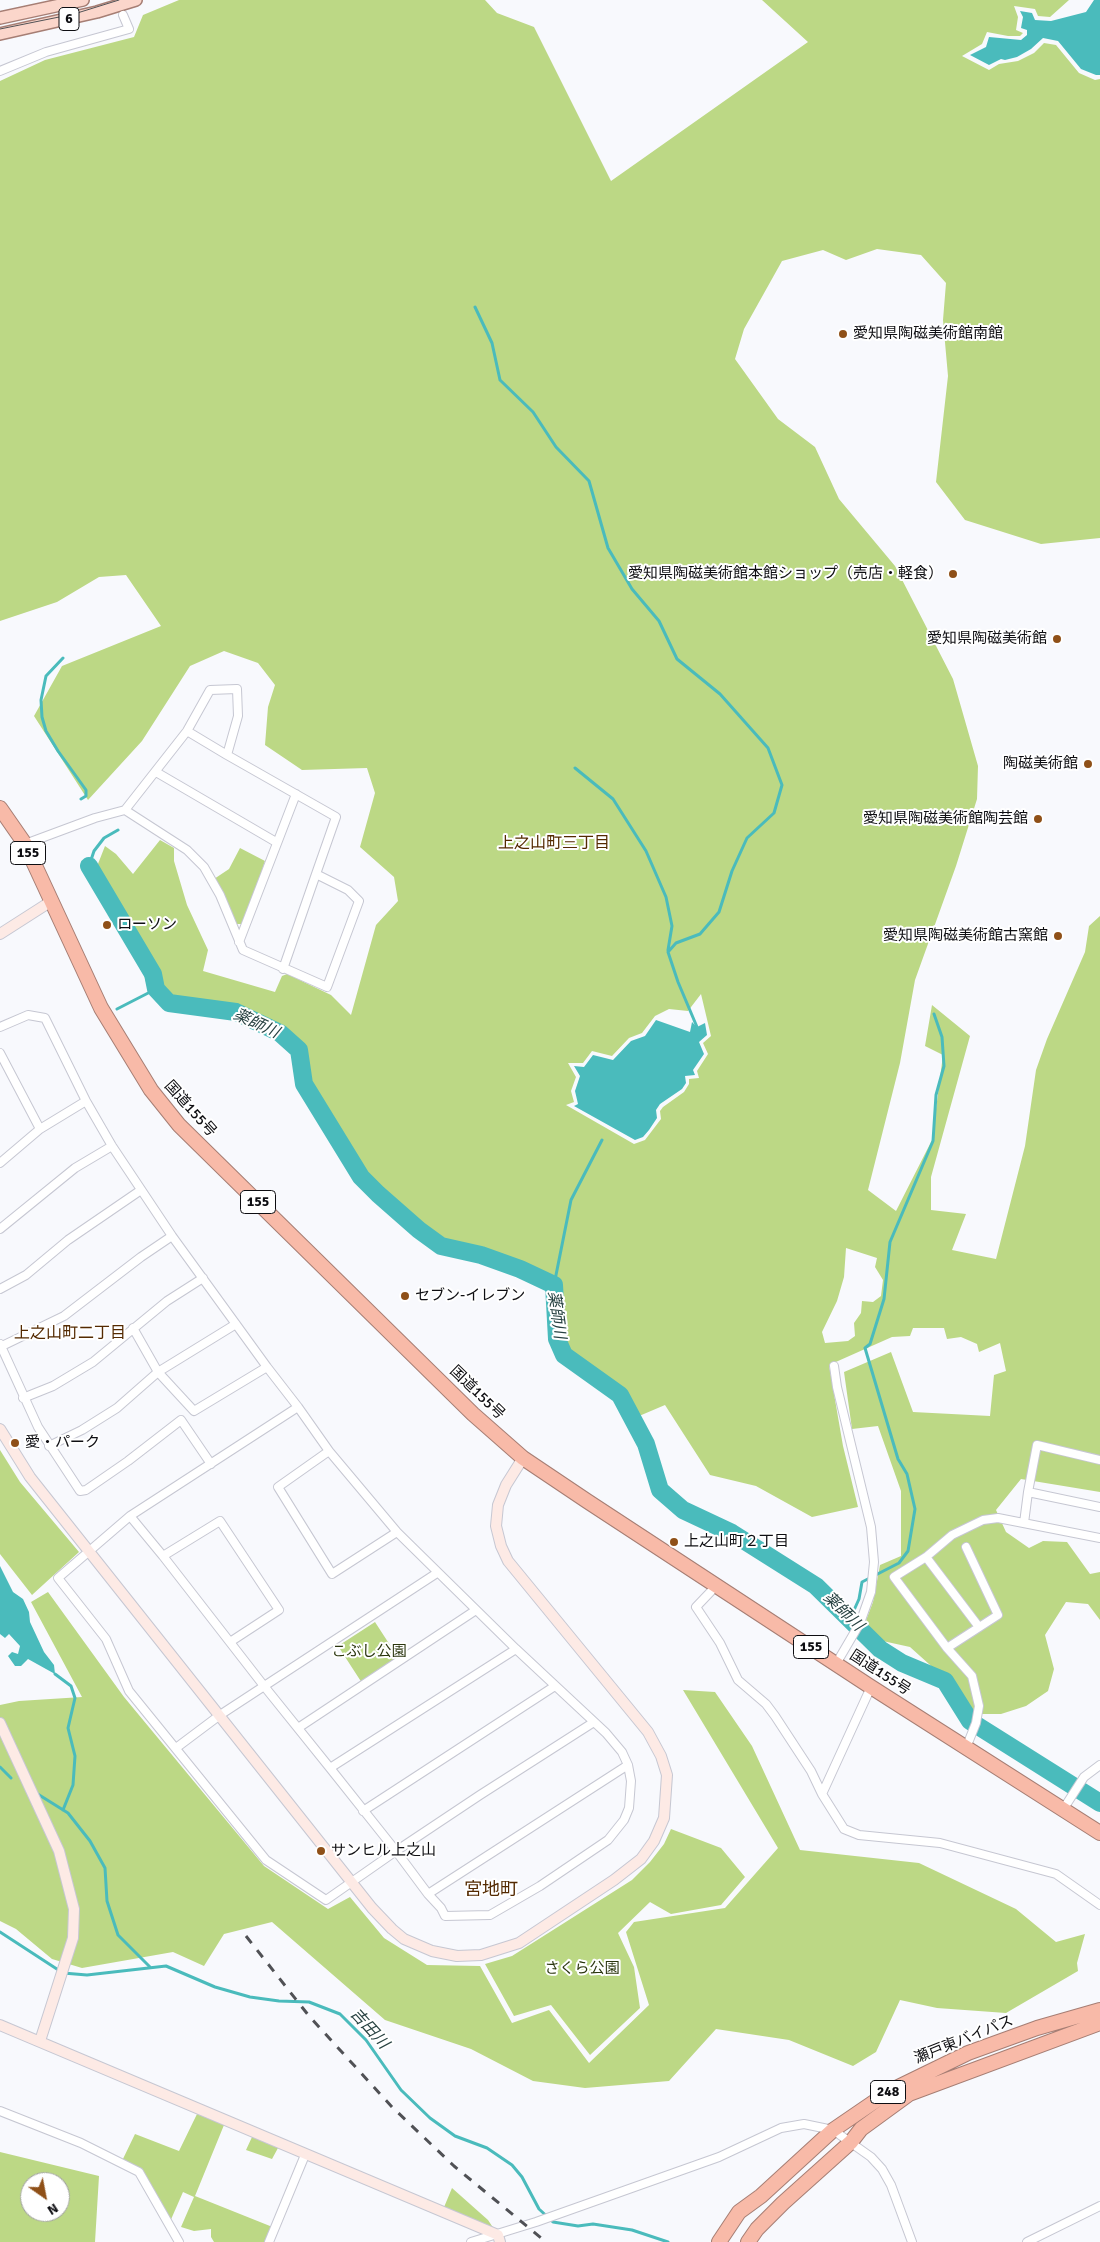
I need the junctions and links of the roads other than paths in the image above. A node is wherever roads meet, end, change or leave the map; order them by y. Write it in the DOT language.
graph roads {
  1 [pos="83,0"];
  2 [pos="136,0"];
  3 [pos="123,15"];
  4 [pos="0,18"];
  5 [pos="0,34"];
  6 [pos="0,71"];
  7 [pos="187,731"];
  8 [pos="227,755"];
  9 [pos="156,772"];
  10 [pos="296,794"];
  11 [pos="0,808"];
  12 [pos="126,810"];
  13 [pos="276,842"];
  14 [pos="25,844"];
  15 [pos="316,874"];
  16 [pos="50,902"];
  17 [pos="0,934"];
  18 [pos="239,942"];
  19 [pos="283,969"];
  20 [pos="0,1028"];
  21 [pos="0,1054"];
  22 [pos="86,1101"];
  23 [pos="40,1129"];
  24 [pos="112,1146"];
  25 [pos="0,1163"];
  26 [pos="141,1190"];
  27 [pos="0,1229"];
  28 [pos="172,1236"];
  29 [pos="202,1278"];
  30 [pos="0,1289"];
  31 [pos="236,1324"];
  32 [pos="133,1328"];
  33 [pos="0,1346"];
  34 [pos="834,1366"];
  35 [pos="267,1367"];
  36 [pos="158,1372"];
  37 [pos="23,1398"];
  38 [pos="298,1406"];
  39 [pos="0,1429"];
  40 [pos="49,1446"];
  41 [pos="329,1451"];
  42 [pos="523,1458"];
  43 [pos="1100,1460"];
  44 [pos="211,1464"];
  45 [pos="1028,1492"];
  46 [pos="1100,1507"];
  47 [pos="130,1516"];
  48 [pos="1024,1523"];
  49 [pos="397,1532"];
  50 [pos="1100,1538"];
  51 [pos="966,1547"];
  52 [pos="89,1551"];
  53 [pos="163,1556"];
  54 [pos="926,1557"];
  55 [pos="437,1573"];
  56 [pos="717,1585"];
  57 [pos="476,1610"];
  58 [pos="979,1628"];
  59 [pos="230,1642"];
  60 [pos="947,1648"];
  61 [pos="516,1649"];
  62 [pos="836,1664"];
  63 [pos="264,1686"];
  64 [pos="555,1686"];
  65 [pos="871,1687"];
  66 [pos="220,1715"];
  67 [pos="594,1722"];
  68 [pos="0,1723"];
  69 [pos="298,1728"];
  70 [pos="176,1748"];
  71 [pos="966,1748"];
  72 [pos="628,1765"];
  73 [pos="1100,1765"];
  74 [pos="330,1768"];
  75 [pos="822,1794"];
  76 [pos="1064,1808"];
  77 [pos="363,1810"];
  78 [pos="1100,1833"];
  79 [pos="396,1851"];
  80 [pos="351,1883"];
  81 [pos="428,1894"];
  82 [pos="1100,1905"];
  83 [pos="1100,2010"];
  84 [pos="1100,2023"];
  85 [pos="0,2025"];
  86 [pos="40,2041"];
  87 [pos="0,2111"];
  88 [pos="833,2130"];
  89 [pos="851,2142"];
  90 [pos="305,2155"];
  91 [pos="1100,2206"];
  92 [pos="499,2238"];
  93 [pos="179,2242"];
  94 [pos="269,2242"];
  95 [pos="471,2242"];
  96 [pos="719,2242"];
  97 [pos="748,2242"];
  98 [pos="912,2242"];
  99 [pos="1027,2242"];
  1 -- 4 [label="main road, 6"];
  2 -- 5 [label="main road, 6"];
  3 -- 6 [label="street"];
  7 -- 8 [label="street"];
  7 -- 8 [label="street"];
  7 -- 9 [label="street"];
  8 -- 10 [label="street"];
  9 -- 12 [label="street"];
  9 -- 13 [label="street"];
  10 -- 13 [label="street"];
  10 -- 15 [label="street"];
  11 -- 14 [label="highway, 国道155号 / 155"];
  12 -- 14 [label="street"];
  12 -- 18 [label="street"];
  13 -- 18 [label="street"];
  14 -- 16 [label="highway, 国道155号 / 155"];
  15 -- 19 [label="street"];
  15 -- 19 [label="street"];
  16 -- 17 [label="street"];
  16 -- 42 [label="highway, 国道155号 / 155"];
  18 -- 19 [label="street"];
  20 -- 22 [label="street"];
  21 -- 23 [label="street"];
  22 -- 23 [label="street"];
  22 -- 24 [label="street"];
  23 -- 25 [label="street"];
  24 -- 26 [label="street"];
  24 -- 27 [label="street"];
  26 -- 28 [label="street"];
  26 -- 30 [label="street"];
  28 -- 29 [label="street"];
  28 -- 33 [label="street"];
  29 -- 31 [label="street"];
  29 -- 32 [label="street"];
  31 -- 35 [label="street"];
  31 -- 36 [label="street"];
  32 -- 36 [label="street"];
  32 -- 37 [label="street"];
  33 -- 37 [label="street"];
  34 -- 62 [label="street"];
  35 -- 36 [label="street"];
  35 -- 38 [label="street"];
  36 -- 40 [label="street"];
  37 -- 40 [label="street"];
  38 -- 41 [label="street"];
  38 -- 44 [label="street"];
  39 -- 52 [label="street"];
  40 -- 44 [label="street"];
  41 -- 49 [label="street"];
  41 -- 49 [label="street"];
  42 -- 56 [label="highway, 国道155号 / 155"];
  42 -- 80 [label="street"];
  43 -- 45 [label="street"];
  44 -- 47 [label="street"];
  45 -- 46 [label="street"];
  45 -- 48 [label="street"];
  47 -- 52 [label="street"];
  47 -- 53 [label="street"];
  48 -- 50 [label="street"];
  48 -- 54 [label="street"];
  49 -- 55 [label="street"];
  51 -- 58 [label="street"];
  52 -- 66 [label="street"];
  52 -- 70 [label="street"];
  53 -- 59 [label="street"];
  53 -- 59 [label="street"];
  54 -- 58 [label="street"];
  54 -- 60 [label="street"];
  55 -- 57 [label="street"];
  55 -- 63 [label="street"];
  56 -- 62 [label="highway, 国道155号 / 155"];
  56 -- 75 [label="street"];
  57 -- 61 [label="street"];
  57 -- 69 [label="street"];
  58 -- 60 [label="street"];
  59 -- 63 [label="street"];
  60 -- 71 [label="street"];
  61 -- 64 [label="street"];
  61 -- 74 [label="street"];
  62 -- 65 [label="highway, 国道155号 / 155"];
  63 -- 66 [label="street"];
  63 -- 69 [label="street"];
  64 -- 67 [label="street"];
  64 -- 77 [label="street"];
  65 -- 71 [label="highway, 国道155号 / 155"];
  65 -- 75 [label="street"];
  66 -- 70 [label="street"];
  66 -- 80 [label="street"];
  67 -- 72 [label="street"];
  67 -- 79 [label="street"];
  68 -- 86 [label="street"];
  69 -- 74 [label="street"];
  70 -- 80 [label="street"];
  71 -- 76 [label="highway, 国道155号 / 155"];
  72 -- 81 [label="street"];
  72 -- 81 [label="street"];
  73 -- 76 [label="street"];
  74 -- 77 [label="street"];
  75 -- 82 [label="street"];
  76 -- 78 [label="highway, 国道155号 / 155"];
  77 -- 79 [label="street"];
  79 -- 80 [label="street"];
  79 -- 81 [label="street"];
  83 -- 88 [label="highway, 瀬戸東バイパス / 248"];
  84 -- 89 [label="highway, 瀬戸東バイパス / 248"];
  85 -- 86 [label="street"];
  86 -- 90 [label="street"];
  87 -- 93 [label="street"];
  88 -- 89 [label="street"];
  88 -- 92 [label="street"];
  88 -- 96 [label="highway, 瀬戸東バイパス / 248"];
  89 -- 97 [label="highway, 瀬戸東バイパス / 248"];
  89 -- 98 [label="street"];
  90 -- 92 [label="street"];
  90 -- 94 [label="street"];
  91 -- 99 [label="street"];
  92 -- 95 [label="street"];
}
